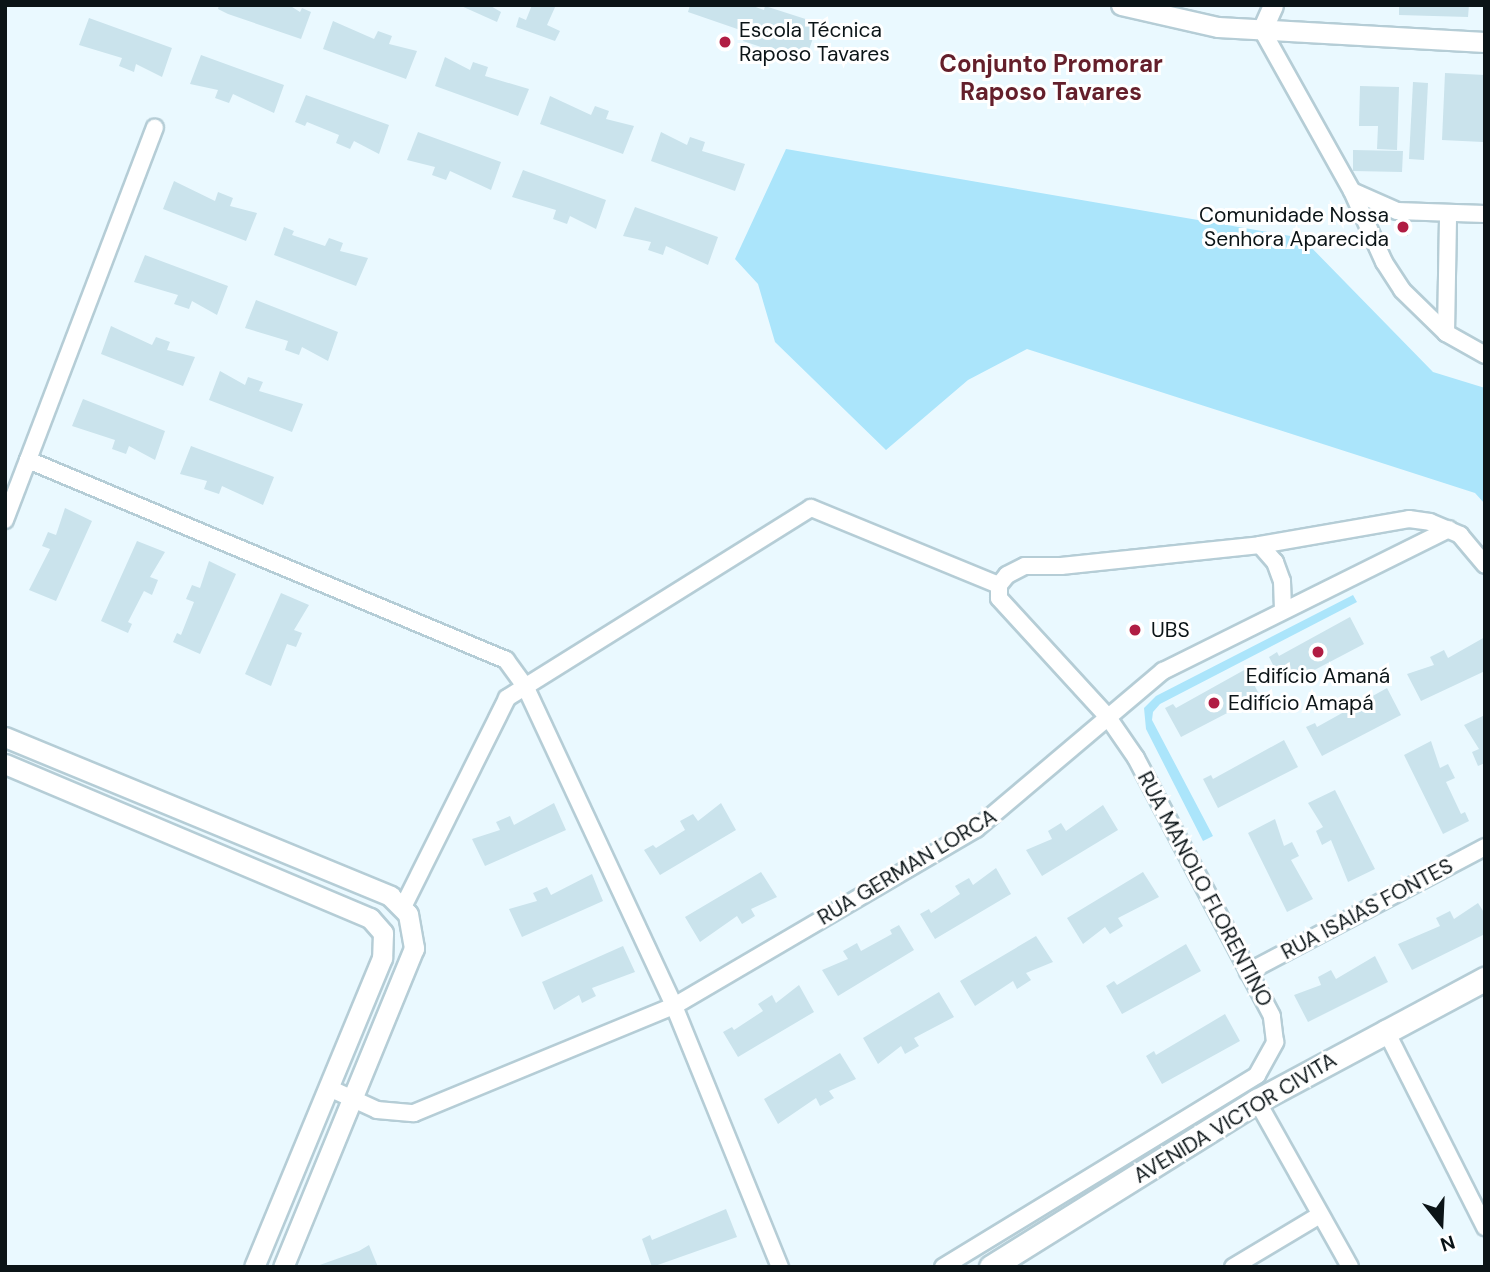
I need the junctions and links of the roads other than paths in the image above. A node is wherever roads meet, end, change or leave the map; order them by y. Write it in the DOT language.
graph roads {
  1 [pos="1121,5"];
  2 [pos="1273,5"];
  3 [pos="1262,30"];
  4 [pos="1485,42"];
  5 [pos="155,128"];
  6 [pos="1352,191"];
  7 [pos="1448,214"];
  8 [pos="1485,214"];
  9 [pos="1446,333"];
  10 [pos="1485,355"];
  11 [pos="28,460"];
  12 [pos="5,520"];
  13 [pos="1449,528"];
  14 [pos="1260,545"];
  15 [pos="1482,561"];
  16 [pos="999,585"];
  17 [pos="1283,608"];
  18 [pos="526,688"];
  19 [pos="1107,716"];
  20 [pos="5,737"];
  21 [pos="60,760"];
  22 [pos="5,764"];
  23 [pos="52,783"];
  24 [pos="1485,847"];
  25 [pos="404,907"];
  26 [pos="1248,972"];
  27 [pos="1485,979"];
  28 [pos="674,1006"];
  29 [pos="1385,1029"];
  30 [pos="328,1088"];
  31 [pos="352,1098"];
  32 [pos="1257,1101"];
  33 [pos="1320,1215"];
  34 [pos="1485,1227"];
  35 [pos="254,1267"];
  36 [pos="283,1267"];
  37 [pos="779,1267"];
  38 [pos="943,1267"];
  39 [pos="991,1267"];
  40 [pos="1233,1267"];
  41 [pos="1350,1267"];
  1 -- 3 [label="street"];
  2 -- 3 [label="street"];
  3 -- 4 [label="street"];
  3 -- 6 [label="street"];
  5 -- 11 [label="street"];
  6 -- 7 [label="street"];
  6 -- 9 [label="street"];
  7 -- 8 [label="street"];
  7 -- 9 [label="street"];
  9 -- 10 [label="street"];
  11 -- 12 [label="street"];
  11 -- 18 [label="street"];
  13 -- 14 [label="street"];
  13 -- 15 [label="street"];
  13 -- 17 [label="street, RUA GERMAN LORCA"];
  14 -- 16 [label="street"];
  14 -- 17 [label="street"];
  16 -- 18 [label="street"];
  16 -- 19 [label="street, RUA MANOLO FLORENTINO"];
  17 -- 19 [label="street, RUA GERMAN LORCA"];
  18 -- 25 [label="street"];
  18 -- 28 [label="street"];
  19 -- 26 [label="street, RUA MANOLO FLORENTINO"];
  19 -- 28 [label="street, RUA GERMAN LORCA"];
  20 -- 21 [label="street"];
  21 -- 23 [label="street"];
  21 -- 25 [label="street"];
  22 -- 23 [label="street"];
  23 -- 30 [label="street"];
  24 -- 26 [label="street, RUA ISAIAS FONTES"];
  25 -- 31 [label="street"];
  26 -- 38 [label="street, RUA MANOLO FLORENTINO"];
  27 -- 29 [label="main road, AVENIDA VICTOR CIVITA"];
  28 -- 31 [label="street, RUA GERMAN LORCA"];
  28 -- 37 [label="street"];
  29 -- 32 [label="main road, AVENIDA VICTOR CIVITA"];
  29 -- 34 [label="street"];
  30 -- 31 [label="street, RUA GERMAN LORCA"];
  30 -- 35 [label="street"];
  31 -- 36 [label="street"];
  32 -- 33 [label="street"];
  32 -- 39 [label="main road, AVENIDA VICTOR CIVITA"];
  33 -- 40 [label="street"];
  33 -- 41 [label="street"];
}
